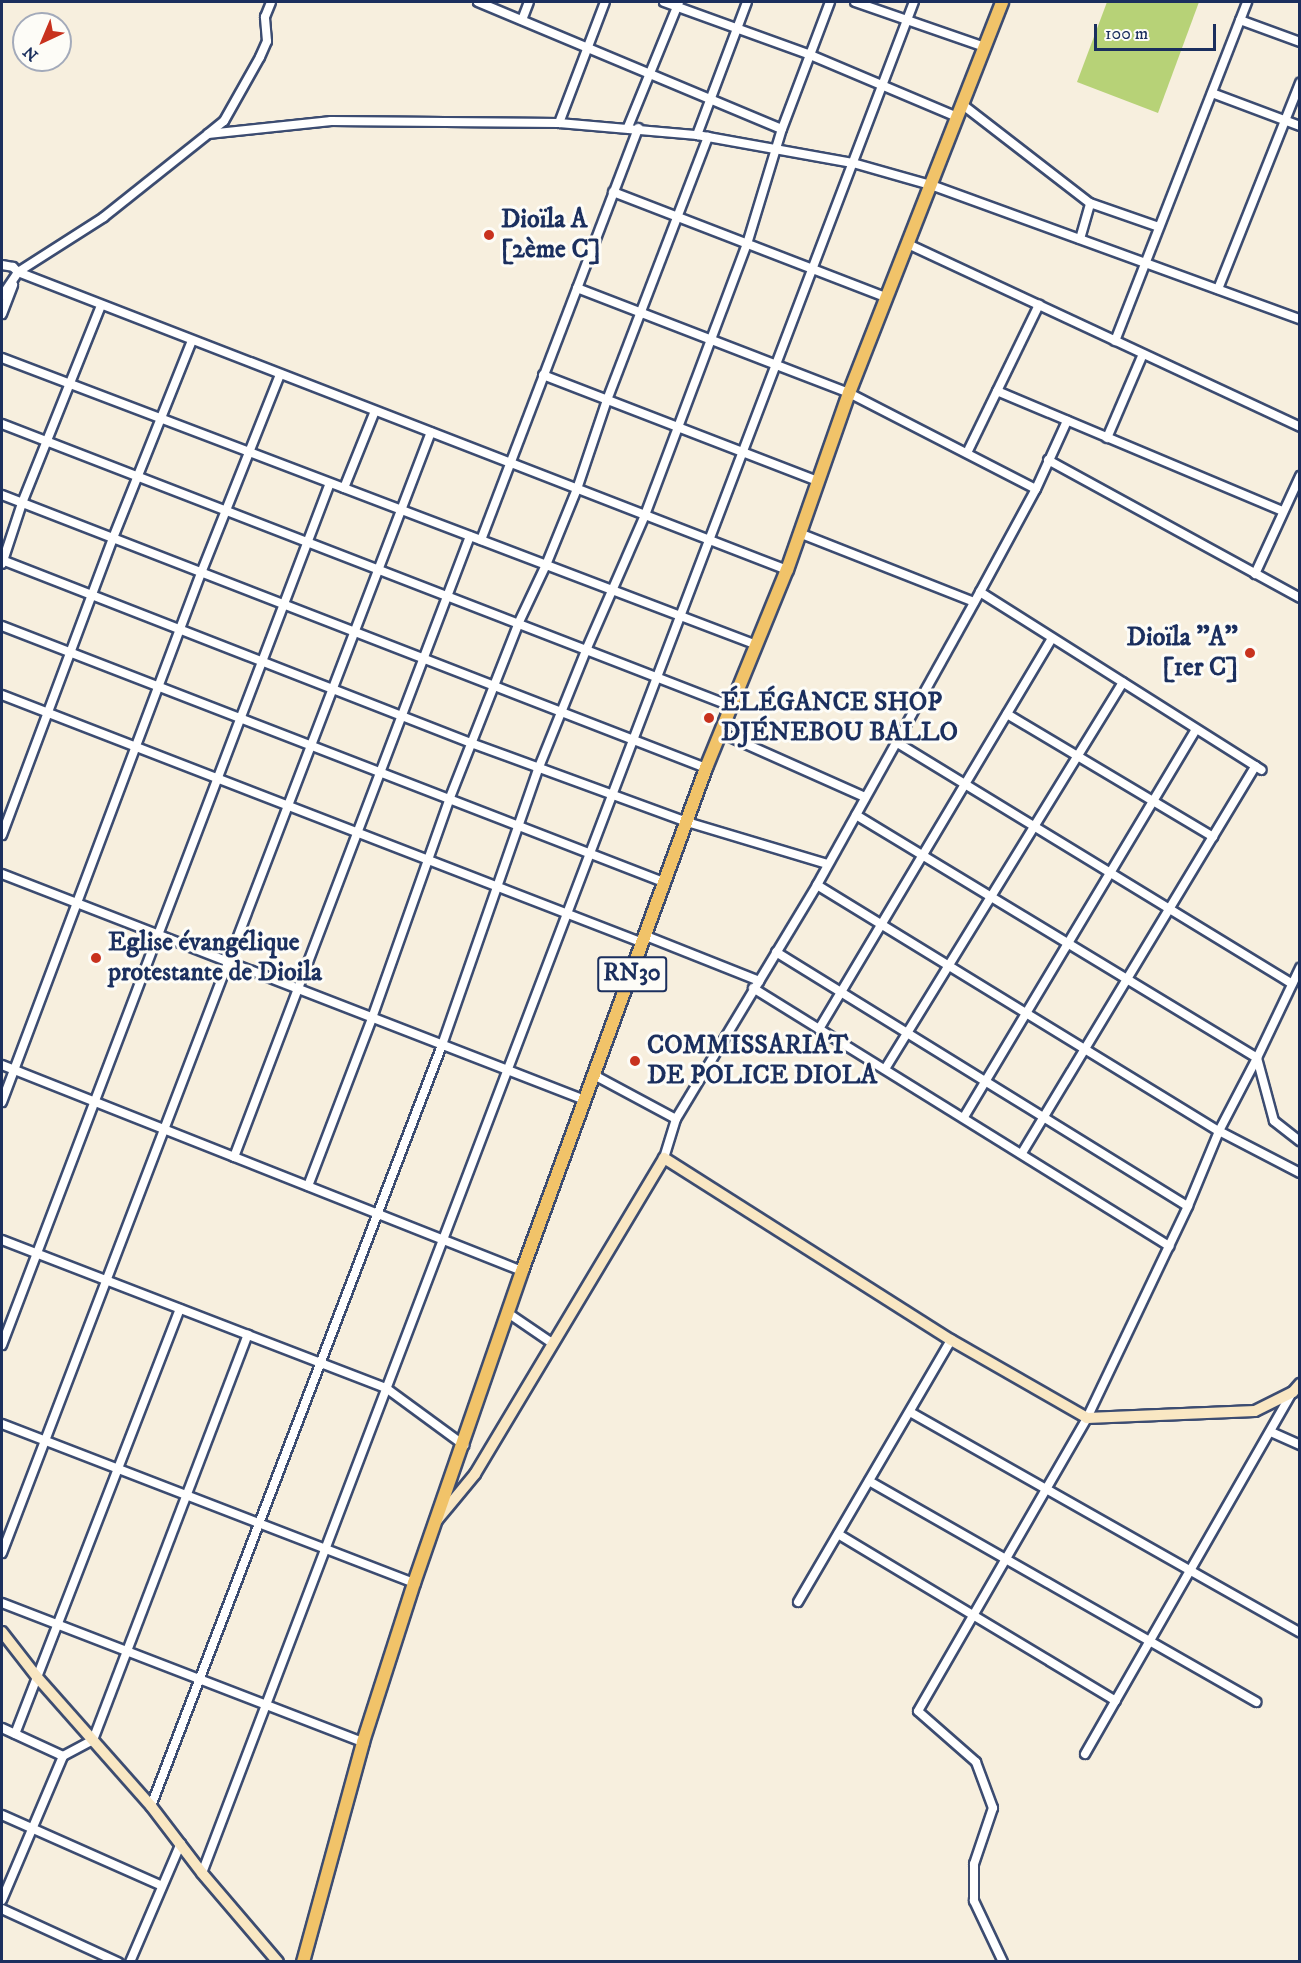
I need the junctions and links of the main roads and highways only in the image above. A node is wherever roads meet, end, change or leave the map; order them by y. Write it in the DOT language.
graph roads {
  1 [pos="1002,2"];
  2 [pos="303,1962"];
  1 -- 2 [label="main road, RN30"];
}
